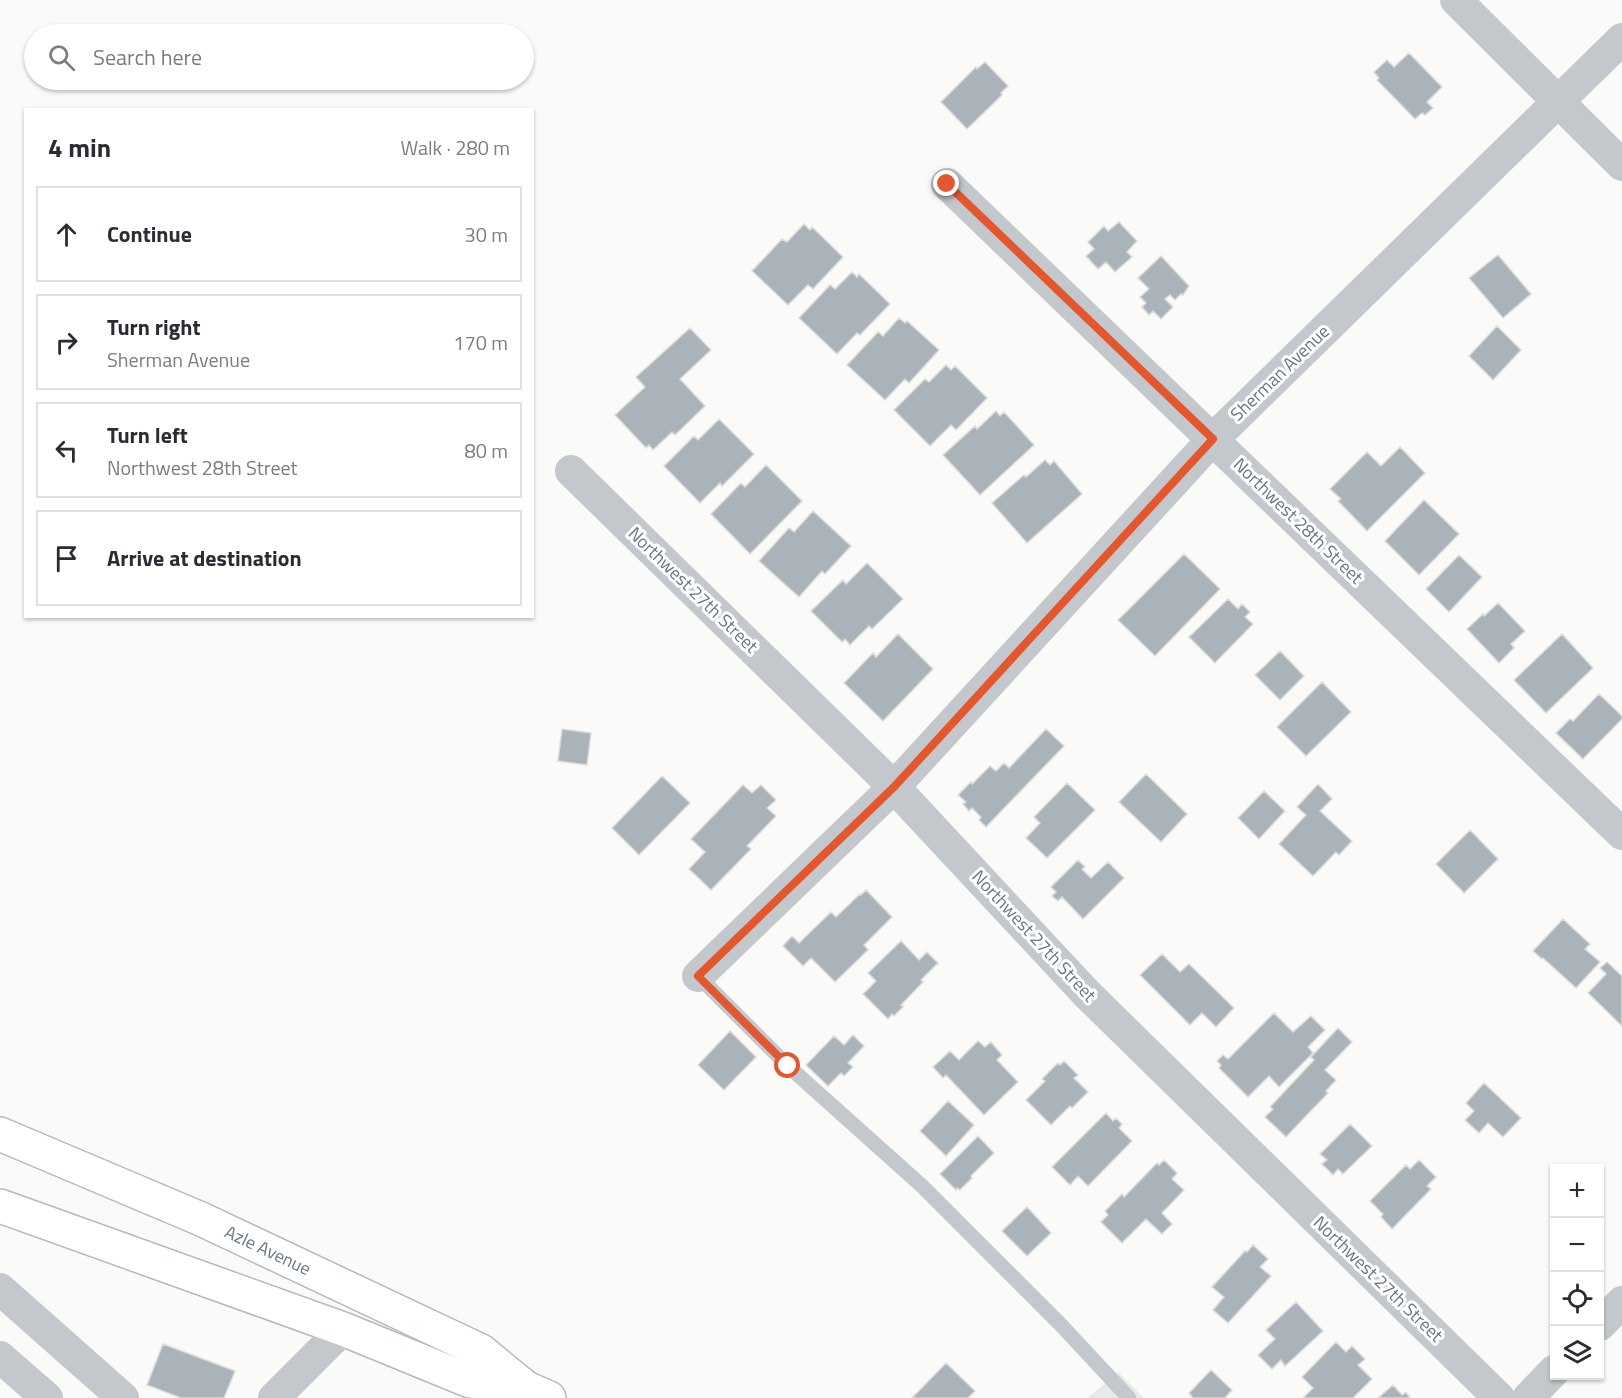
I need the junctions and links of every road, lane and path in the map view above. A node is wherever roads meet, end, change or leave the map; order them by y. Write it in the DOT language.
graph roads {
  1 [pos="1456,0"];
  2 [pos="1622,39"];
  3 [pos="1558,101"];
  4 [pos="1622,165"];
  5 [pos="947,184"];
  6 [pos="1213,439"];
  7 [pos="572,471"];
  8 [pos="894,787"];
  9 [pos="1622,834"];
  10 [pos="698,976"];
  11 [pos="0,1134"];
  12 [pos="0,1206"];
  13 [pos="0,1289"];
  14 [pos="1622,1302"];
  15 [pos="1604,1320"];
  16 [pos="343,1329"];
  17 [pos="0,1357"];
  18 [pos="1550,1375"];
  19 [pos="537,1393"];
  20 [pos="47,1398"];
  21 [pos="123,1398"];
  22 [pos="274,1398"];
  23 [pos="1129,1398"];
  24 [pos="1499,1398"];
  25 [pos="1528,1398"];
  1 -- 3 [label="street"];
  2 -- 3 [label="street, Sherman Avenue"];
  3 -- 4 [label="street"];
  3 -- 6 [label="street, Sherman Avenue"];
  5 -- 6 [label="street, Northwest 28th Street"];
  6 -- 8 [label="street, Sherman Avenue"];
  6 -- 9 [label="street, Northwest 28th Street"];
  7 -- 8 [label="street, Northwest 27th Street"];
  8 -- 10 [label="street, Sherman Avenue"];
  8 -- 24 [label="street, Northwest 27th Street"];
  10 -- 23 [label="lane"];
  11 -- 19 [label="main road, Azle Avenue"];
  12 -- 16 [label="main road, Azle Avenue"];
  13 -- 21 [label="street"];
  14 -- 15 [label="street"];
  16 -- 19 [label="main road, Azle Avenue"];
  16 -- 22 [label="street"];
  17 -- 20 [label="street"];
  18 -- 25 [label="street"];
}
